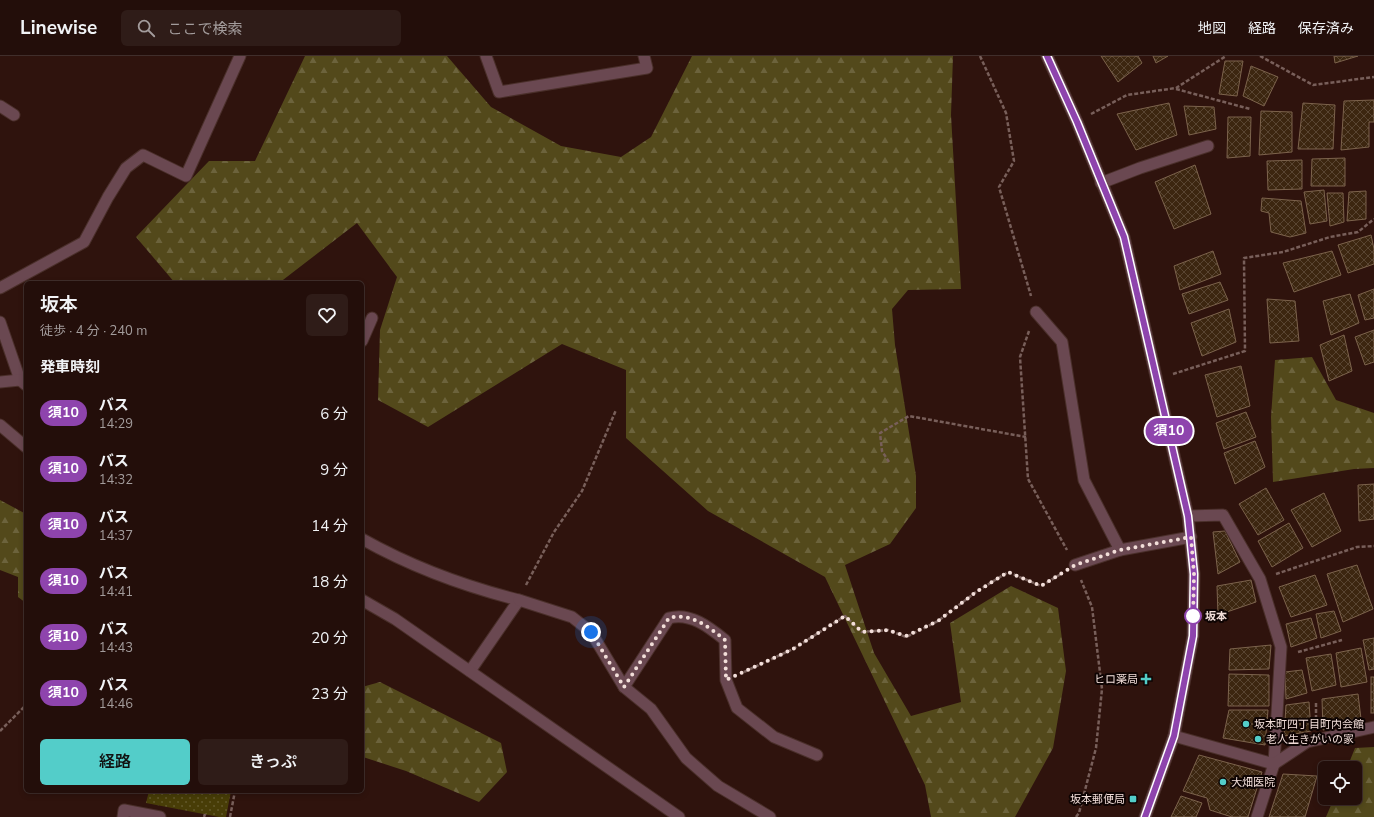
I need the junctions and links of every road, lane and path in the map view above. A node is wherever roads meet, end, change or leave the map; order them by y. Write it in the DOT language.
graph roads {
  1 [pos="240,56"];
  2 [pos="486,56"];
  3 [pos="644,56"];
  4 [pos="980,56"];
  5 [pos="1047,56"];
  6 [pos="1226,56"];
  7 [pos="1260,56"];
  8 [pos="1374,77"];
  9 [pos="1176,88"];
  10 [pos="0,106"];
  11 [pos="1250,109"];
  12 [pos="14,115"];
  13 [pos="1077,122"];
  14 [pos="1208,146"];
  15 [pos="1101,184"];
  16 [pos="1374,219"];
  17 [pos="0,288"];
  18 [pos="1036,312"];
  19 [pos="372,318"];
  20 [pos="0,322"];
  21 [pos="364,337"];
  22 [pos="1157,379"];
  23 [pos="0,382"];
  24 [pos="23,383"];
  25 [pos="616,410"];
  26 [pos="0,425"];
  27 [pos="1026,437"];
  28 [pos="24,445"];
  29 [pos="889,462"];
  30 [pos="1188,516"];
  31 [pos="1191,537"];
  32 [pos="367,542"];
  33 [pos="1374,546"];
  34 [pos="1120,550"];
  35 [pos="1075,565"];
  36 [pos="1260,579"];
  37 [pos="519,600"];
  38 [pos="364,601"];
  39 [pos="1342,640"];
  40 [pos="1280,658"];
  41 [pos="470,671"];
  42 [pos="726,680"];
  43 [pos="624,687"];
  44 [pos="24,707"];
  45 [pos="1374,728"];
  46 [pos="0,731"];
  47 [pos="1174,736"];
  48 [pos="817,755"];
  49 [pos="1274,764"];
  50 [pos="235,793"];
  51 [pos="123,817"];
  52 [pos="160,817"];
  53 [pos="230,817"];
  54 [pos="679,817"];
  55 [pos="770,817"];
  56 [pos="1145,817"];
  57 [pos="1257,817"];
  1 -- 17 [label="street"];
  2 -- 3 [label="street"];
  4 -- 18 [label="path"];
  5 -- 13 [label="street"];
  6 -- 9 [label="path"];
  7 -- 8 [label="path"];
  9 -- 11 [label="path"];
  9 -- 13 [label="path"];
  10 -- 12 [label="street"];
  13 -- 15 [label="street"];
  14 -- 15 [label="street"];
  15 -- 22 [label="street"];
  16 -- 22 [label="path"];
  18 -- 34 [label="street"];
  19 -- 21 [label="street"];
  20 -- 24 [label="street"];
  22 -- 30 [label="street"];
  23 -- 24 [label="street"];
  25 -- 37 [label="path"];
  26 -- 28 [label="street"];
  27 -- 29 [label="path"];
  30 -- 31 [label="street"];
  30 -- 36 [label="street"];
  31 -- 34 [label="street"];
  31 -- 47 [label="street"];
  32 -- 37 [label="street"];
  33 -- 36 [label="path"];
  34 -- 35 [label="street"];
  35 -- 42 [label="path"];
  36 -- 40 [label="street"];
  37 -- 41 [label="street"];
  37 -- 43 [label="street"];
  38 -- 41 [label="street"];
  39 -- 40 [label="path"];
  40 -- 49 [label="street"];
  41 -- 54 [label="street"];
  42 -- 43 [label="street"];
  42 -- 48 [label="street"];
  43 -- 55 [label="street"];
  44 -- 46 [label="path"];
  45 -- 49 [label="street"];
  47 -- 49 [label="street"];
  47 -- 56 [label="street"];
  49 -- 57 [label="street"];
  50 -- 53 [label="path"];
  51 -- 52 [label="street"];
}
